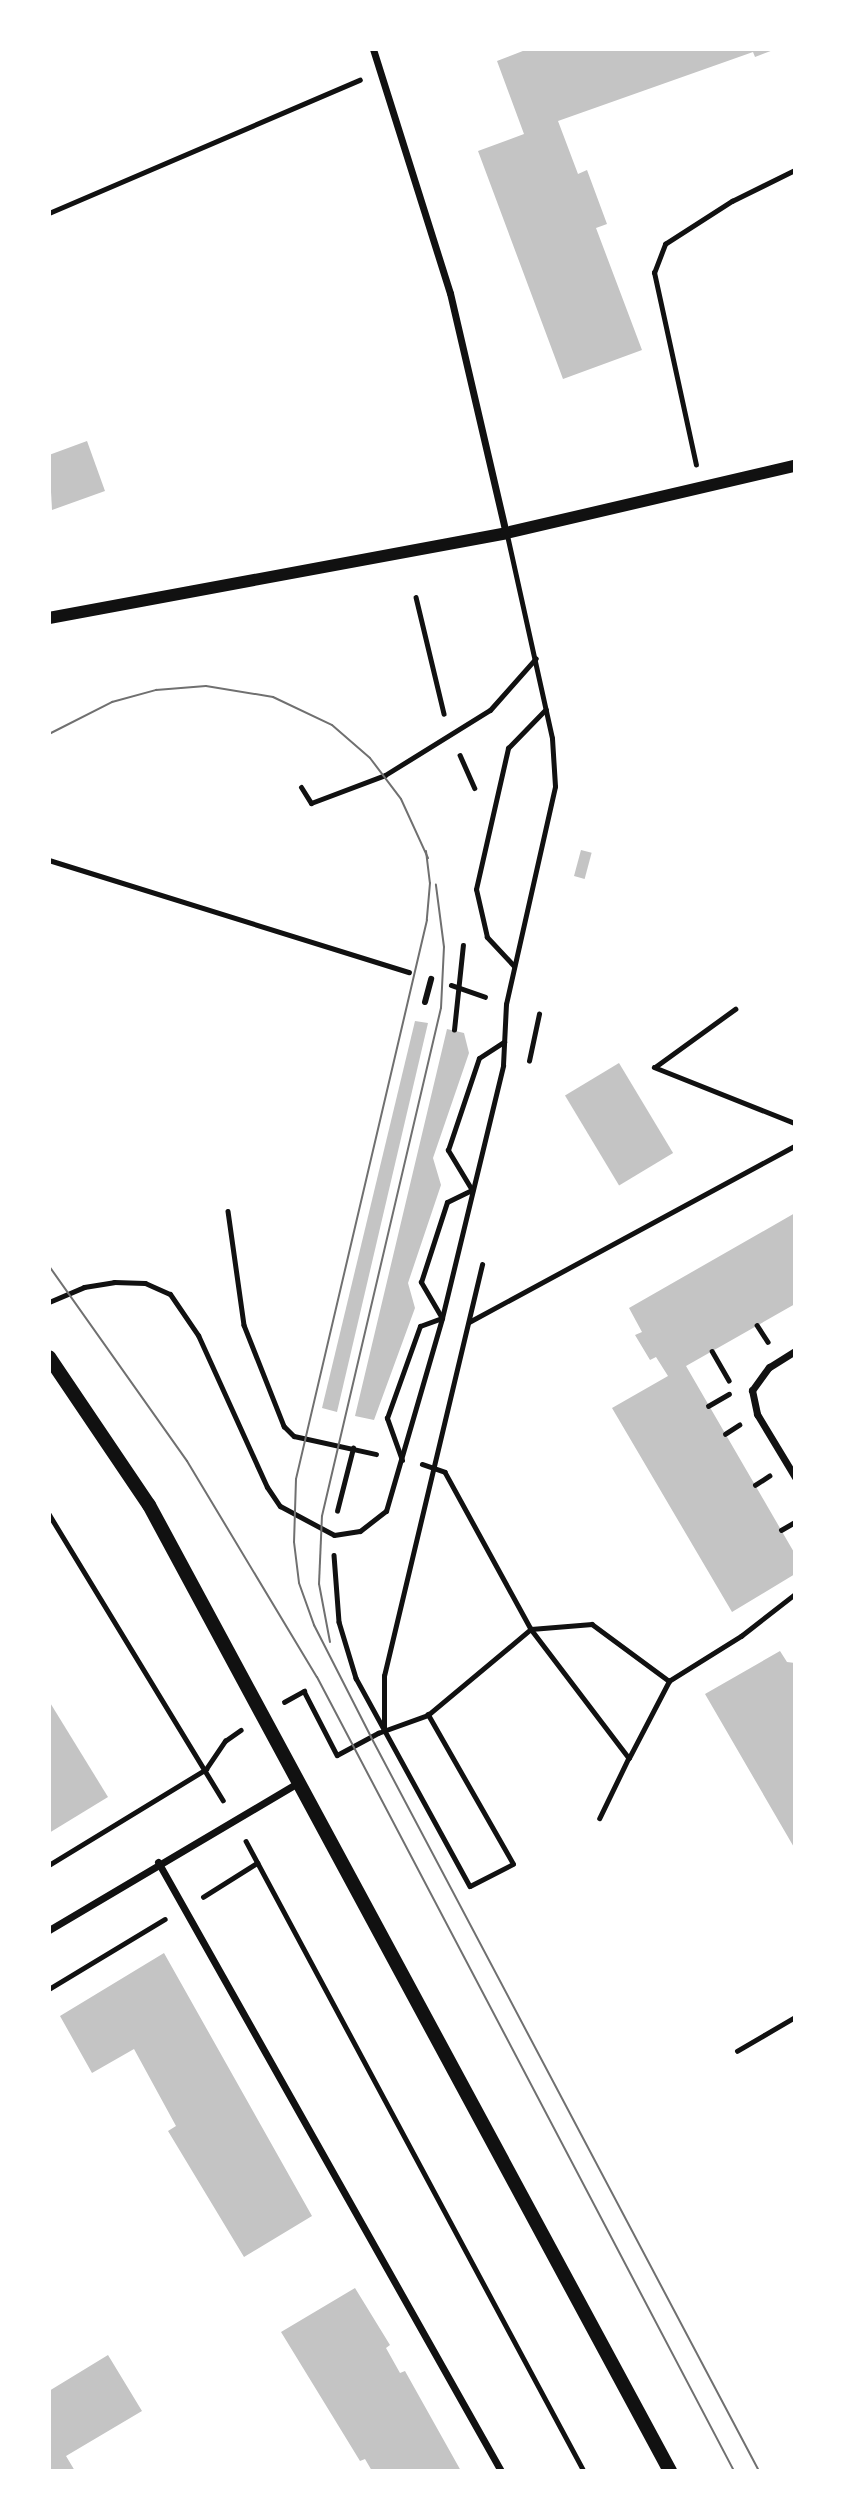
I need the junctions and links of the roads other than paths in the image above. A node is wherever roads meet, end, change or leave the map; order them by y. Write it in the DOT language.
graph roads {
  1 [pos="373,49"];
  2 [pos="795,466"];
  3 [pos="506,533"];
  4 [pos="49,618"];
  5 [pos="536,658"];
  6 [pos="546,709"];
  7 [pos="301,787"];
  8 [pos="514,966"];
  9 [pos="431,979"];
  10 [pos="425,1002"];
  11 [pos="504,1042"];
  12 [pos="472,1191"];
  13 [pos="49,1302"];
  14 [pos="442,1318"];
  15 [pos="795,1350"];
  16 [pos="51,1365"];
  17 [pos="402,1460"];
  18 [pos="795,1477"];
  19 [pos="298,1783"];
  20 [pos="158,1862"];
  21 [pos="49,1930"];
  22 [pos="501,2471"];
  23 [pos="670,2471"];
  1 -- 3 [label="street"];
  2 -- 3 [label="street"];
  3 -- 4 [label="street"];
  3 -- 5 [label="lane"];
  5 -- 6 [label="lane"];
  5 -- 7 [label="lane"];
  6 -- 8 [label="lane"];
  6 -- 8 [label="lane"];
  8 -- 11 [label="lane"];
  9 -- 10 [label="street"];
  11 -- 12 [label="lane"];
  11 -- 12 [label="lane"];
  12 -- 14 [label="lane"];
  12 -- 14 [label="lane"];
  13 -- 17 [label="lane"];
  14 -- 17 [label="lane"];
  14 -- 17 [label="lane"];
  15 -- 18 [label="street"];
  16 -- 19 [label="main road"];
  19 -- 20 [label="street"];
  19 -- 23 [label="main road"];
  20 -- 21 [label="street"];
  20 -- 22 [label="street"];
}
